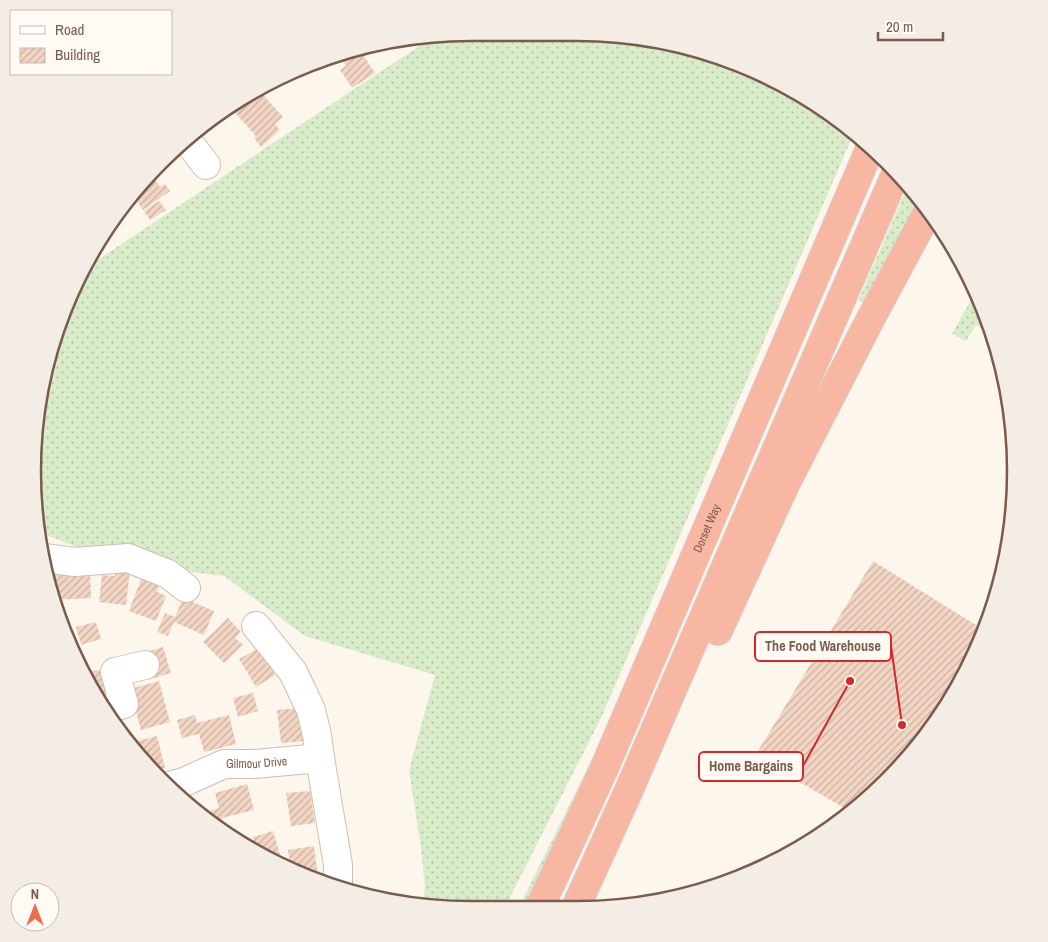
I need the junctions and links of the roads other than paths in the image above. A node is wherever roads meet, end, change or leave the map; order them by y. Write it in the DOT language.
graph roads {
  1 [pos="191,145"];
  2 [pos="867,155"];
  3 [pos="206,165"];
  4 [pos="893,180"];
  5 [pos="925,218"];
  6 [pos="51,559"];
  7 [pos="186,588"];
  8 [pos="256,626"];
  9 [pos="145,665"];
  10 [pos="112,707"];
  11 [pos="320,758"];
  12 [pos="177,784"];
  13 [pos="338,879"];
  14 [pos="595,900"];
  15 [pos="543,901"];
  16 [pos="579,901"];
  1 -- 3 [label="street"];
  2 -- 15 [label="highway, Dorset Way"];
  4 -- 16 [label="highway"];
  5 -- 14 [label="highway"];
  6 -- 7 [label="street"];
  8 -- 11 [label="street"];
  9 -- 10 [label="street"];
  11 -- 12 [label="street, Gilmour Drive"];
  11 -- 13 [label="street"];
}
